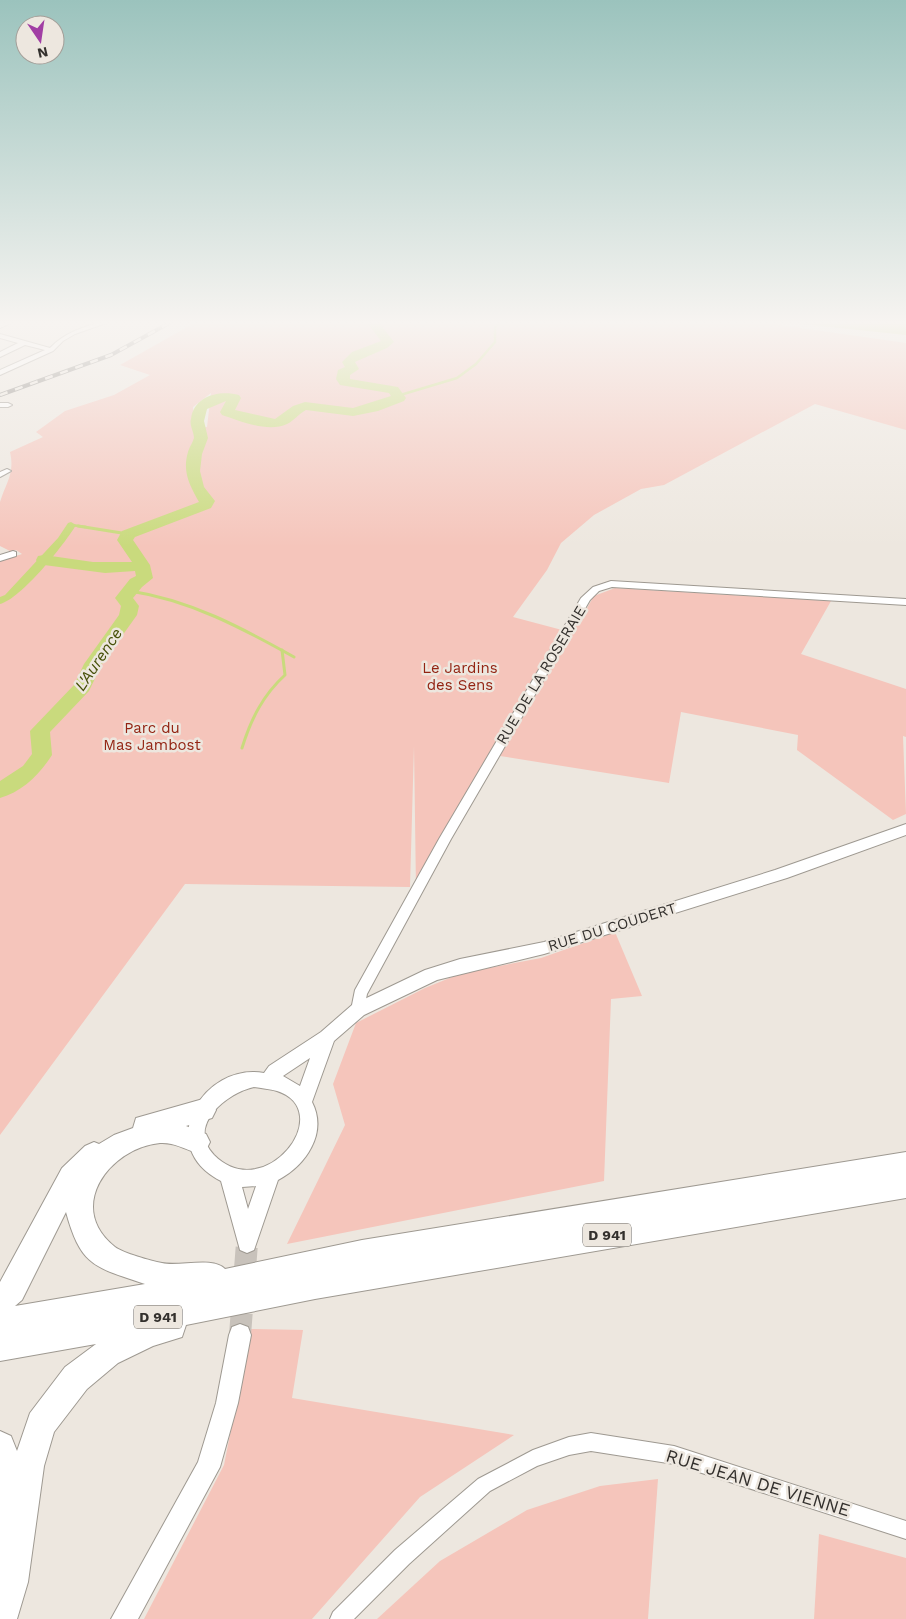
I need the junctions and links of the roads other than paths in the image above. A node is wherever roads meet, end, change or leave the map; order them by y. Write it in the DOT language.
graph roads {
  1 [pos="13,554"];
  2 [pos="0,558"];
  3 [pos="906,602"];
  4 [pos="906,829"];
  5 [pos="358,1010"];
  6 [pos="327,1037"];
  7 [pos="269,1080"];
  8 [pos="304,1100"];
  9 [pos="203,1110"];
  10 [pos="197,1142"];
  11 [pos="906,1164"];
  12 [pos="270,1174"];
  13 [pos="229,1175"];
  14 [pos="906,1186"];
  15 [pos="238,1280"];
  16 [pos="315,1285"];
  17 [pos="0,1300"];
  18 [pos="0,1324"];
  19 [pos="240,1335"];
  20 [pos="0,1346"];
  21 [pos="0,1447"];
  22 [pos="906,1530"];
  23 [pos="0,1543"];
  24 [pos="343,1616"];
  25 [pos="0,1619"];
  26 [pos="124,1619"];
  1 -- 2 [label="street"];
  3 -- 5 [label="street, RUE DE LA ROSERAIE"];
  4 -- 5 [label="street, RUE DU COUDERT"];
  5 -- 6 [label="street, RUE DU COUDERT"];
  6 -- 7 [label="street, RUE DU COUDERT"];
  6 -- 8 [label="street, RUE DU COUDERT"];
  7 -- 8 [label="street"];
  7 -- 9 [label="street"];
  8 -- 12 [label="street"];
  9 -- 10 [label="street"];
  9 -- 17 [label="highway"];
  10 -- 13 [label="street"];
  10 -- 15 [label="highway"];
  11 -- 15 [label="highway, D 941"];
  12 -- 13 [label="street"];
  12 -- 13 [label="street"];
  14 -- 16 [label="highway, D 941"];
  15 -- 18 [label="highway, D 941"];
  16 -- 20 [label="highway, D 941"];
  16 -- 25 [label="highway"];
  19 -- 26 [label="street"];
  21 -- 23 [label="highway"];
  22 -- 24 [label="street, RUE JEAN DE VIENNE"];
}
